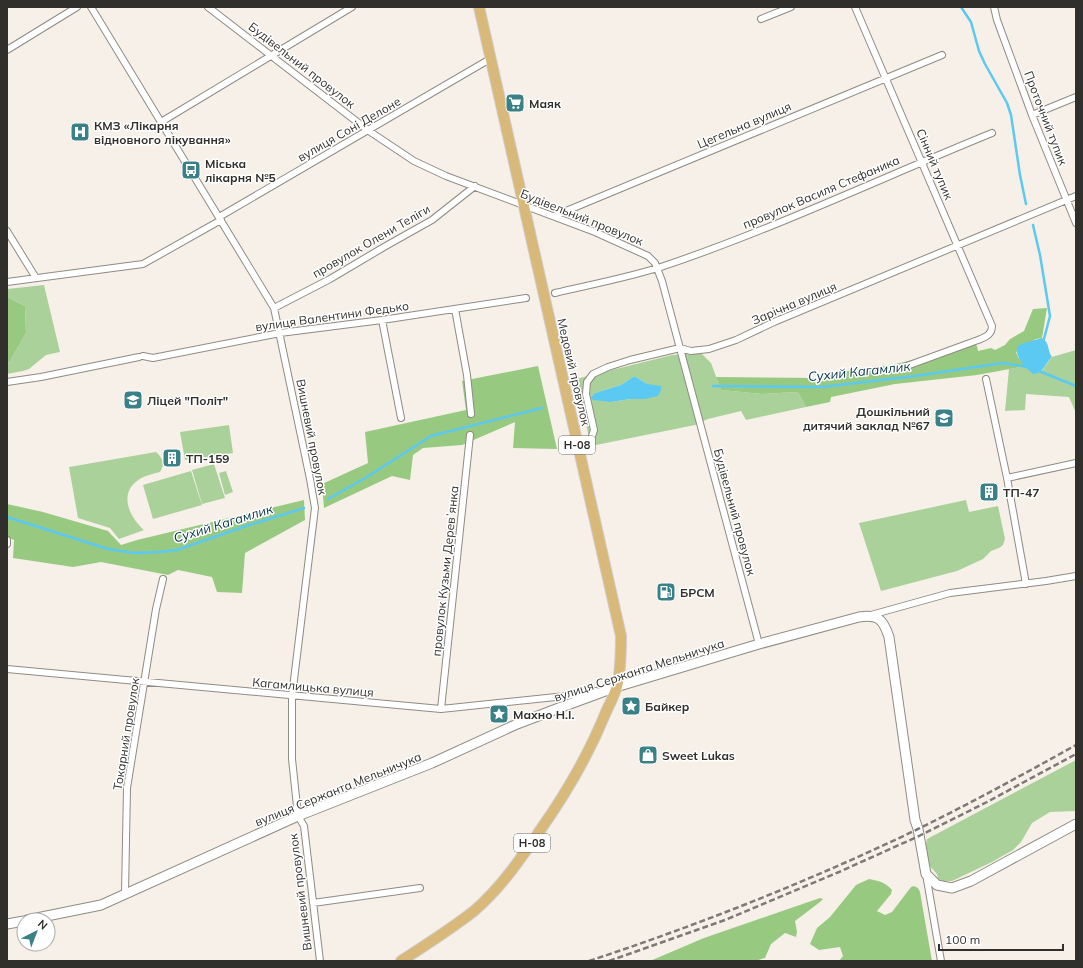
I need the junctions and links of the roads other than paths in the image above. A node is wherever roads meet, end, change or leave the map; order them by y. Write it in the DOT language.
graph roads {
  1 [pos="77,7"];
  2 [pos="91,7"];
  3 [pos="208,7"];
  4 [pos="352,7"];
  5 [pos="479,7"];
  6 [pos="791,7"];
  7 [pos="855,7"];
  8 [pos="994,7"];
  9 [pos="761,19"];
  10 [pos="7,50"];
  11 [pos="942,55"];
  12 [pos="271,56"];
  13 [pos="490,59"];
  14 [pos="886,78"];
  15 [pos="1076,97"];
  16 [pos="1032,115"];
  17 [pos="161,122"];
  18 [pos="369,131"];
  19 [pos="992,132"];
  20 [pos="922,161"];
  21 [pos="475,186"];
  22 [pos="1076,196"];
  23 [pos="1066,200"];
  24 [pos="523,204"];
  25 [pos="554,216"];
  26 [pos="220,219"];
  27 [pos="1076,223"];
  28 [pos="7,232"];
  29 [pos="958,245"];
  30 [pos="657,268"];
  31 [pos="36,278"];
  32 [pos="7,282"];
  33 [pos="555,293"];
  34 [pos="526,298"];
  35 [pos="274,308"];
  36 [pos="455,308"];
  37 [pos="382,320"];
  38 [pos="280,333"];
  39 [pos="680,348"];
  40 [pos="904,367"];
  41 [pos="986,379"];
  42 [pos="7,382"];
  43 [pos="471,414"];
  44 [pos="401,418"];
  45 [pos="470,435"];
  46 [pos="579,451"];
  47 [pos="1076,463"];
  48 [pos="1007,478"];
  49 [pos="7,540"];
  50 [pos="7,544"];
  51 [pos="1076,576"];
  52 [pos="163,579"];
  53 [pos="1026,584"];
  54 [pos="871,615"];
  55 [pos="759,644"];
  56 [pos="7,669"];
  57 [pos="145,682"];
  58 [pos="616,687"];
  59 [pos="292,696"];
  60 [pos="441,709"];
  61 [pos="298,816"];
  62 [pos="1076,824"];
  63 [pos="926,874"];
  64 [pos="420,888"];
  65 [pos="124,894"];
  66 [pos="313,903"];
  67 [pos="56,913"];
  68 [pos="320,961"];
  69 [pos="401,961"];
  70 [pos="941,961"];
  1 -- 10 [label="street"];
  2 -- 17 [label="street, Вишневий провулок"];
  3 -- 12 [label="street, Будівельний провулок"];
  4 -- 12 [label="street"];
  5 -- 13 [label="main road, Н-08"];
  6 -- 9 [label="street"];
  7 -- 14 [label="street, Сінний тупик"];
  8 -- 16 [label="street, Проточний тупик"];
  11 -- 14 [label="street, Цегельна вулиця"];
  12 -- 17 [label="street"];
  12 -- 18 [label="street, Будівельний провулок"];
  13 -- 18 [label="street, вулиця Соні Делоне"];
  13 -- 24 [label="main road, Н-08"];
  14 -- 20 [label="street, Сінний тупик"];
  14 -- 25 [label="street, Цегельна вулиця"];
  15 -- 16 [label="street"];
  16 -- 23 [label="street, Проточний тупик"];
  17 -- 26 [label="street, Вишневий провулок"];
  18 -- 21 [label="street, Будівельний провулок"];
  18 -- 26 [label="street, вулиця Соні Делоне"];
  19 -- 20 [label="street, провулок Василя Стефаника"];
  20 -- 29 [label="street, Сінний тупик"];
  20 -- 30 [label="street, провулок Василя Стефаника"];
  21 -- 24 [label="street, Будівельний провулок"];
  21 -- 35 [label="street, провулок Олени Теліги"];
  22 -- 23 [label="street, Зарічна вулиця"];
  23 -- 27 [label="street, Проточний тупик"];
  23 -- 29 [label="street, Зарічна вулиця"];
  24 -- 25 [label="street, Будівельний провулок"];
  24 -- 46 [label="main road, Медовий провулок / Н-08"];
  25 -- 30 [label="street, Будівельний провулок"];
  26 -- 31 [label="street, вулиця Соні Делоне"];
  26 -- 35 [label="street, Вишневий провулок"];
  28 -- 31 [label="street"];
  29 -- 39 [label="street, Зарічна вулиця"];
  29 -- 40 [label="street, Сінний тупик"];
  30 -- 33 [label="street"];
  30 -- 39 [label="street, Будівельний провулок"];
  31 -- 32 [label="street, вулиця Соні Делоне"];
  34 -- 36 [label="street, вулиця Валентини Федько"];
  35 -- 38 [label="street, Вишневий провулок"];
  36 -- 37 [label="street, вулиця Валентини Федько"];
  36 -- 43 [label="street"];
  37 -- 38 [label="street, вулиця Валентини Федько"];
  37 -- 44 [label="street"];
  38 -- 42 [label="street, вулиця Валентини Федько"];
  38 -- 59 [label="street, Вишневий провулок"];
  39 -- 46 [label="street, Зарічна вулиця"];
  39 -- 55 [label="street, Будівельний провулок"];
  41 -- 48 [label="street"];
  45 -- 60 [label="street, провулок Кузьми Деревʼянка"];
  46 -- 58 [label="main road, Медовий провулок / Н-08"];
  47 -- 48 [label="street"];
  48 -- 53 [label="street"];
  49 -- 50 [label="street"];
  51 -- 53 [label="street, вулиця Сержанта Мельничука"];
  52 -- 57 [label="street, Токарний провулок"];
  53 -- 54 [label="street, вулиця Сержанта Мельничука"];
  54 -- 55 [label="street, вулиця Сержанта Мельничука"];
  54 -- 63 [label="street"];
  55 -- 58 [label="street, вулиця Сержанта Мельничука"];
  56 -- 57 [label="street, Кагамлицька вулиця"];
  57 -- 59 [label="street, Кагамлицька вулиця"];
  57 -- 65 [label="street, Токарний провулок"];
  58 -- 60 [label="street, Кагамлицька вулиця"];
  58 -- 61 [label="street, вулиця Сержанта Мельничука"];
  58 -- 69 [label="main road, Н-08"];
  59 -- 60 [label="street, Кагамлицька вулиця"];
  59 -- 61 [label="street, Вишневий провулок"];
  61 -- 65 [label="street, вулиця Сержанта Мельничука"];
  61 -- 66 [label="street, Вишневий провулок"];
  62 -- 63 [label="street"];
  63 -- 70 [label="street"];
  64 -- 66 [label="street"];
  65 -- 67 [label="street, вулиця Сержанта Мельничука"];
  66 -- 68 [label="street, Вишневий провулок"];
}
